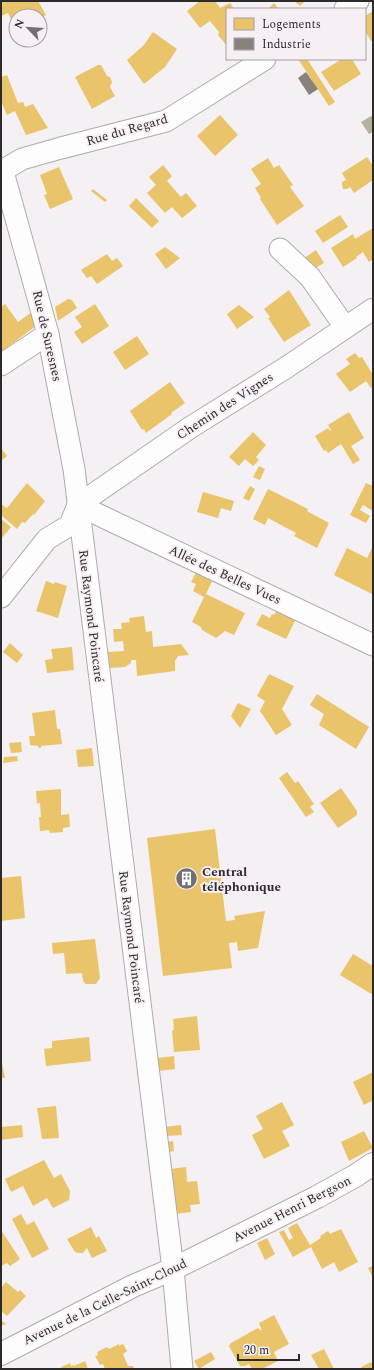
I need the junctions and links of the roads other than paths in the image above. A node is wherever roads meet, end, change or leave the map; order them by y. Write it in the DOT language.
graph roads {
  1 [pos="358,1"];
  2 [pos="347,8"];
  3 [pos="263,60"];
  4 [pos="1,170"];
  5 [pos="280,249"];
  6 [pos="373,309"];
  7 [pos="345,327"];
  8 [pos="48,334"];
  9 [pos="1,365"];
  10 [pos="78,505"];
  11 [pos="1,597"];
  12 [pos="373,645"];
  13 [pos="373,1164"];
  14 [pos="209,1251"];
  15 [pos="173,1269"];
  16 [pos="1,1354"];
  17 [pos="182,1369"];
  1 -- 2 [label="street"];
  3 -- 4 [label="street, Rue du Regard"];
  4 -- 8 [label="street, Rue de Suresnes"];
  5 -- 7 [label="street"];
  6 -- 7 [label="street, Chemin des Vignes"];
  7 -- 10 [label="street, Chemin des Vignes"];
  8 -- 9 [label="street"];
  8 -- 10 [label="street, Rue de Suresnes"];
  10 -- 11 [label="street"];
  10 -- 12 [label="street, Allée des Belles Vues"];
  10 -- 15 [label="street, Rue Raymond Poincaré"];
  13 -- 14 [label="street, Avenue Henri Bergson"];
  14 -- 15 [label="street, Avenue de la Celle-Saint-Cloud"];
  15 -- 16 [label="street, Avenue de la Celle-Saint-Cloud"];
  15 -- 17 [label="street, Rue Raymond Poincaré"];
}
